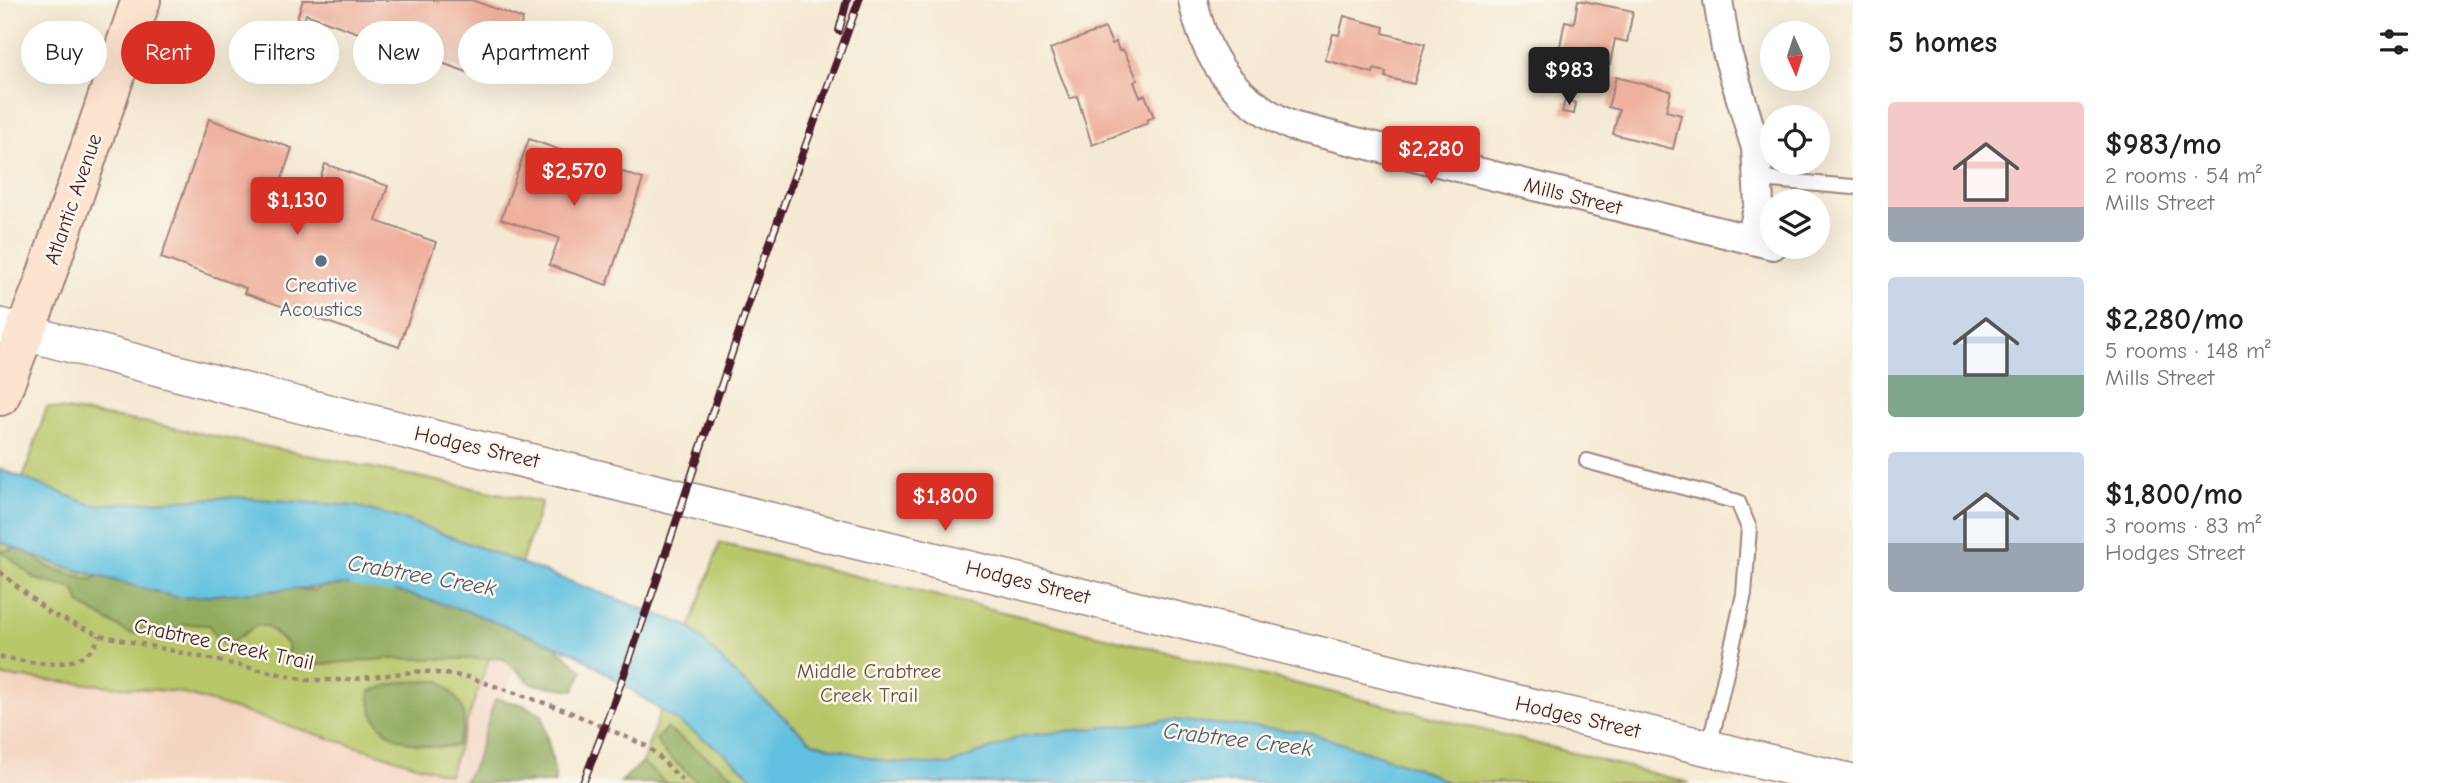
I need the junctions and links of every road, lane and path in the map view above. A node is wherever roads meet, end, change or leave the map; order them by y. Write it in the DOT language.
graph roads {
  1 [pos="141,0"];
  2 [pos="1193,0"];
  3 [pos="1718,0"];
  4 [pos="1760,179"];
  5 [pos="1853,187"];
  6 [pos="1760,207"];
  7 [pos="1760,242"];
  8 [pos="12,330"];
  9 [pos="0,396"];
  10 [pos="1587,461"];
  11 [pos="0,572"];
  12 [pos="100,635"];
  13 [pos="0,657"];
  14 [pos="1709,748"];
  15 [pos="1853,782"];
  16 [pos="685,783"];
  1 -- 8 [label="main road, Atlantic Avenue"];
  2 -- 7 [label="street, Mills Street"];
  3 -- 4 [label="street"];
  4 -- 5 [label="lane"];
  4 -- 6 [label="street"];
  8 -- 9 [label="main road, Atlantic Avenue"];
  8 -- 14 [label="street, Hodges Street"];
  10 -- 14 [label="lane"];
  11 -- 12 [label="path, Crabtree Creek Trail"];
  12 -- 13 [label="path"];
  12 -- 16 [label="path, Crabtree Creek Trail"];
  14 -- 15 [label="street, Hodges Street"];
}
